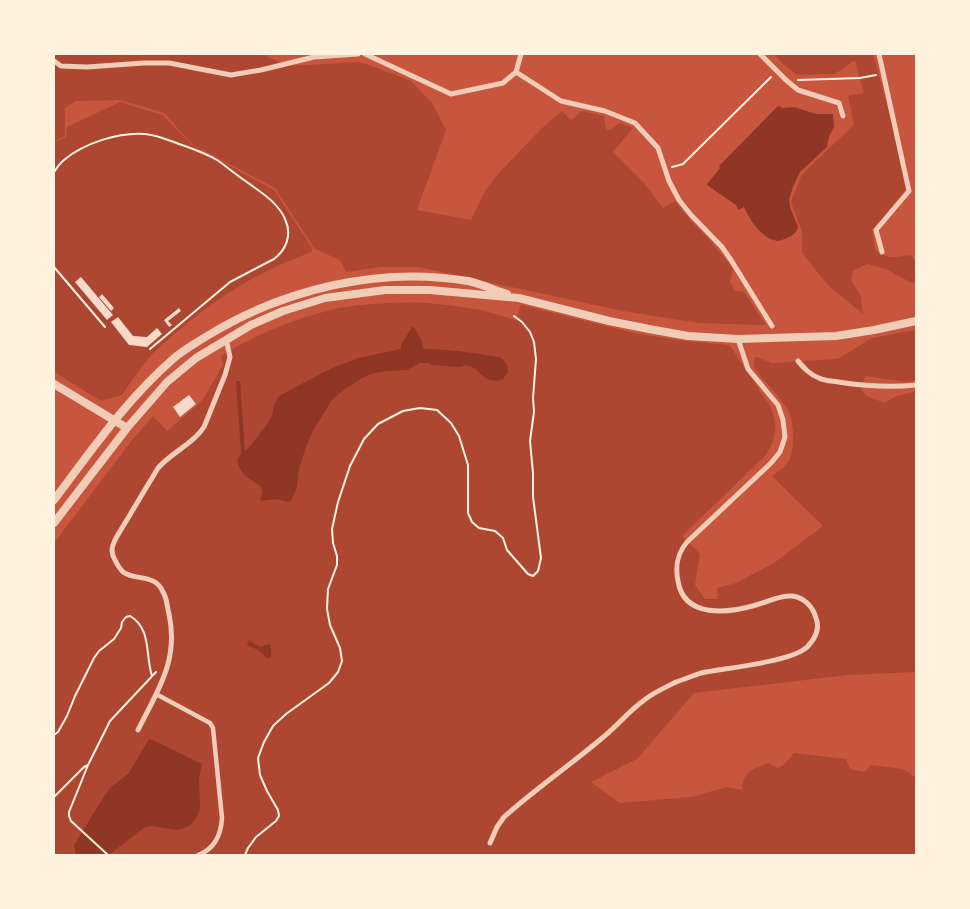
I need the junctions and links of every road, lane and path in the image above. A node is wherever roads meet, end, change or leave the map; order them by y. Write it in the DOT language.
graph roads {
  1 [pos="358,54"];
  2 [pos="365,54"];
  3 [pos="521,54"];
  4 [pos="760,54"];
  5 [pos="879,54"];
  6 [pos="54,61"];
  7 [pos="777,71"];
  8 [pos="516,72"];
  9 [pos="884,74"];
  10 [pos="786,80"];
  11 [pos="843,116"];
  12 [pos="665,168"];
  13 [pos="54,172"];
  14 [pos="882,252"];
  15 [pos="54,267"];
  16 [pos="519,298"];
  17 [pos="514,316"];
  18 [pos="916,321"];
  19 [pos="772,326"];
  20 [pos="105,328"];
  21 [pos="226,339"];
  22 [pos="738,339"];
  23 [pos="150,349"];
  24 [pos="798,361"];
  25 [pos="54,384"];
  26 [pos="916,385"];
  27 [pos="114,420"];
  28 [pos="127,428"];
  29 [pos="54,500"];
  30 [pos="54,523"];
  31 [pos="168,664"];
  32 [pos="152,676"];
  33 [pos="156,694"];
  34 [pos="138,730"];
  35 [pos="54,735"];
  36 [pos="88,765"];
  37 [pos="54,797"];
  38 [pos="490,843"];
  39 [pos="108,855"];
  40 [pos="198,855"];
  41 [pos="245,855"];
  1 -- 6 [label="street"];
  2 -- 8 [label="street"];
  3 -- 8 [label="street"];
  4 -- 7 [label="street"];
  5 -- 9 [label="street"];
  7 -- 10 [label="street"];
  7 -- 12 [label="path"];
  8 -- 12 [label="street"];
  9 -- 10 [label="path"];
  9 -- 14 [label="street"];
  10 -- 11 [label="street"];
  12 -- 19 [label="street"];
  13 -- 23 [label="path"];
  15 -- 20 [label="path"];
  16 -- 21 [label="street"];
  16 -- 22 [label="street"];
  16 -- 27 [label="street"];
  17 -- 41 [label="path"];
  18 -- 22 [label="street"];
  21 -- 28 [label="street"];
  21 -- 31 [label="street"];
  22 -- 38 [label="street"];
  24 -- 26 [label="street"];
  25 -- 27 [label="street"];
  27 -- 28 [label="street"];
  27 -- 29 [label="street"];
  28 -- 30 [label="street"];
  31 -- 32 [label="path"];
  31 -- 33 [label="street"];
  32 -- 35 [label="path"];
  32 -- 36 [label="path"];
  33 -- 34 [label="street"];
  33 -- 40 [label="street"];
  36 -- 37 [label="path"];
  36 -- 39 [label="path"];
}
